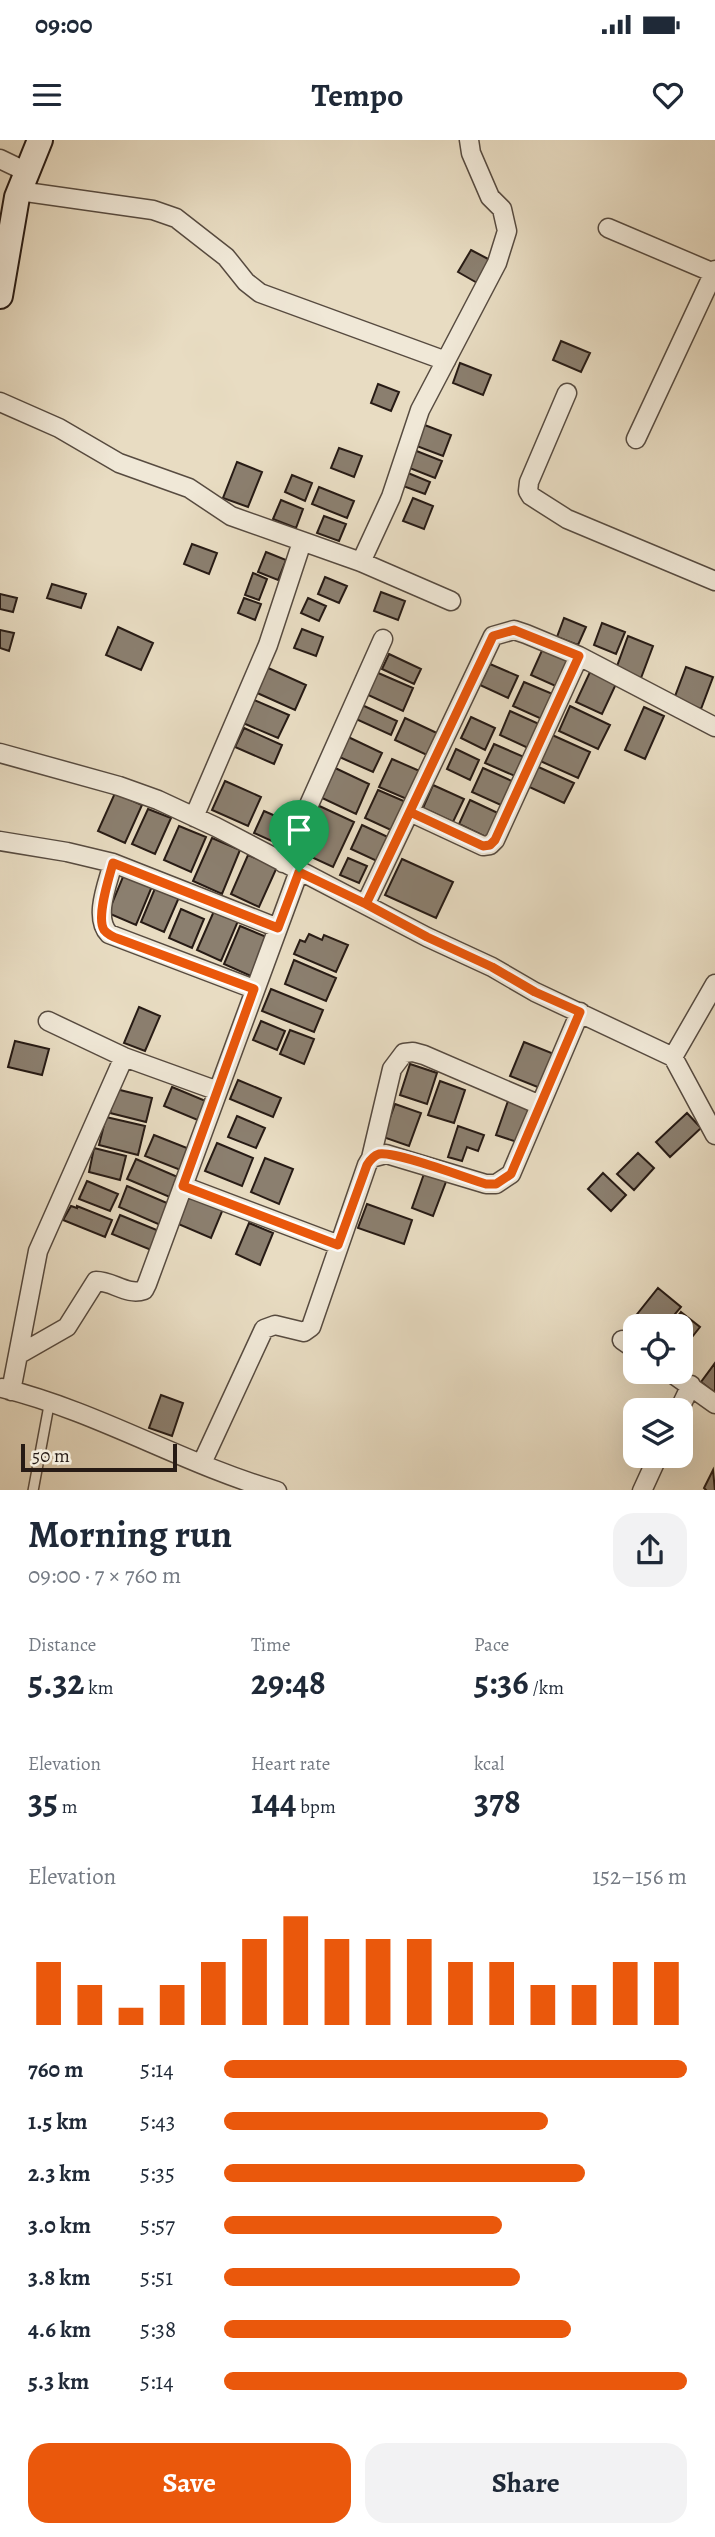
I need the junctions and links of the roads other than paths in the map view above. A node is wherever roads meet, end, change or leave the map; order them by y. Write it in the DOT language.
graph roads {
  1 [pos="40,140"];
  2 [pos="469,140"];
  3 [pos="0,159"];
  4 [pos="23,182"];
  5 [pos="608,228"];
  6 [pos="714,272"];
  7 [pos="0,296"];
  8 [pos="446,361"];
  9 [pos="567,393"];
  10 [pos="0,402"];
  11 [pos="636,439"];
  12 [pos="302,542"];
  13 [pos="361,562"];
  14 [pos="715,581"];
  15 [pos="451,601"];
  16 [pos="383,639"];
  17 [pos="579,656"];
  18 [pos="715,727"];
  19 [pos="0,753"];
  20 [pos="410,812"];
  21 [pos="194,817"];
  22 [pos="0,841"];
  23 [pos="113,863"];
  24 [pos="291,867"];
  25 [pos="366,904"];
  26 [pos="278,928"];
  27 [pos="715,984"];
  28 [pos="254,989"];
  29 [pos="580,1012"];
  30 [pos="48,1021"];
  31 [pos="124,1056"];
  32 [pos="673,1057"];
  33 [pos="218,1091"];
  34 [pos="540,1105"];
  35 [pos="715,1135"];
  36 [pos="372,1158"];
  37 [pos="183,1186"];
  38 [pos="338,1245"];
  39 [pos="18,1355"];
  40 [pos="691,1385"];
  41 [pos="6,1389"];
  42 [pos="685,1398"];
  43 [pos="50,1401"];
  44 [pos="715,1404"];
  45 [pos="202,1463"];
  46 [pos="652,1468"];
  47 [pos="33,1490"];
  48 [pos="277,1490"];
  49 [pos="642,1490"];
  1 -- 4 [label="street"];
  2 -- 8 [label="street"];
  3 -- 4 [label="street"];
  4 -- 7 [label="street"];
  4 -- 8 [label="street"];
  5 -- 6 [label="street"];
  6 -- 11 [label="street"];
  8 -- 13 [label="street"];
  9 -- 14 [label="street"];
  10 -- 12 [label="street"];
  12 -- 13 [label="street"];
  12 -- 21 [label="street"];
  13 -- 15 [label="street"];
  16 -- 24 [label="street"];
  17 -- 18 [label="street"];
  17 -- 20 [label="street"];
  17 -- 20 [label="street"];
  19 -- 21 [label="street"];
  20 -- 25 [label="street"];
  21 -- 24 [label="street"];
  22 -- 23 [label="street"];
  23 -- 26 [label="street"];
  23 -- 28 [label="street"];
  24 -- 25 [label="street"];
  24 -- 26 [label="street"];
  25 -- 29 [label="street"];
  26 -- 28 [label="street"];
  27 -- 32 [label="street"];
  28 -- 33 [label="street"];
  29 -- 32 [label="street"];
  29 -- 34 [label="street"];
  30 -- 31 [label="street"];
  31 -- 33 [label="street"];
  31 -- 39 [label="street"];
  32 -- 35 [label="street"];
  33 -- 37 [label="street"];
  34 -- 36 [label="street"];
  34 -- 36 [label="street"];
  36 -- 38 [label="street"];
  37 -- 38 [label="street"];
  37 -- 39 [label="street"];
  38 -- 45 [label="street"];
  39 -- 41 [label="street"];
  40 -- 42 [label="street"];
  40 -- 44 [label="street"];
  41 -- 43 [label="street"];
  43 -- 45 [label="street"];
  43 -- 47 [label="lane"];
  45 -- 48 [label="street"];
  46 -- 49 [label="street"];
}
